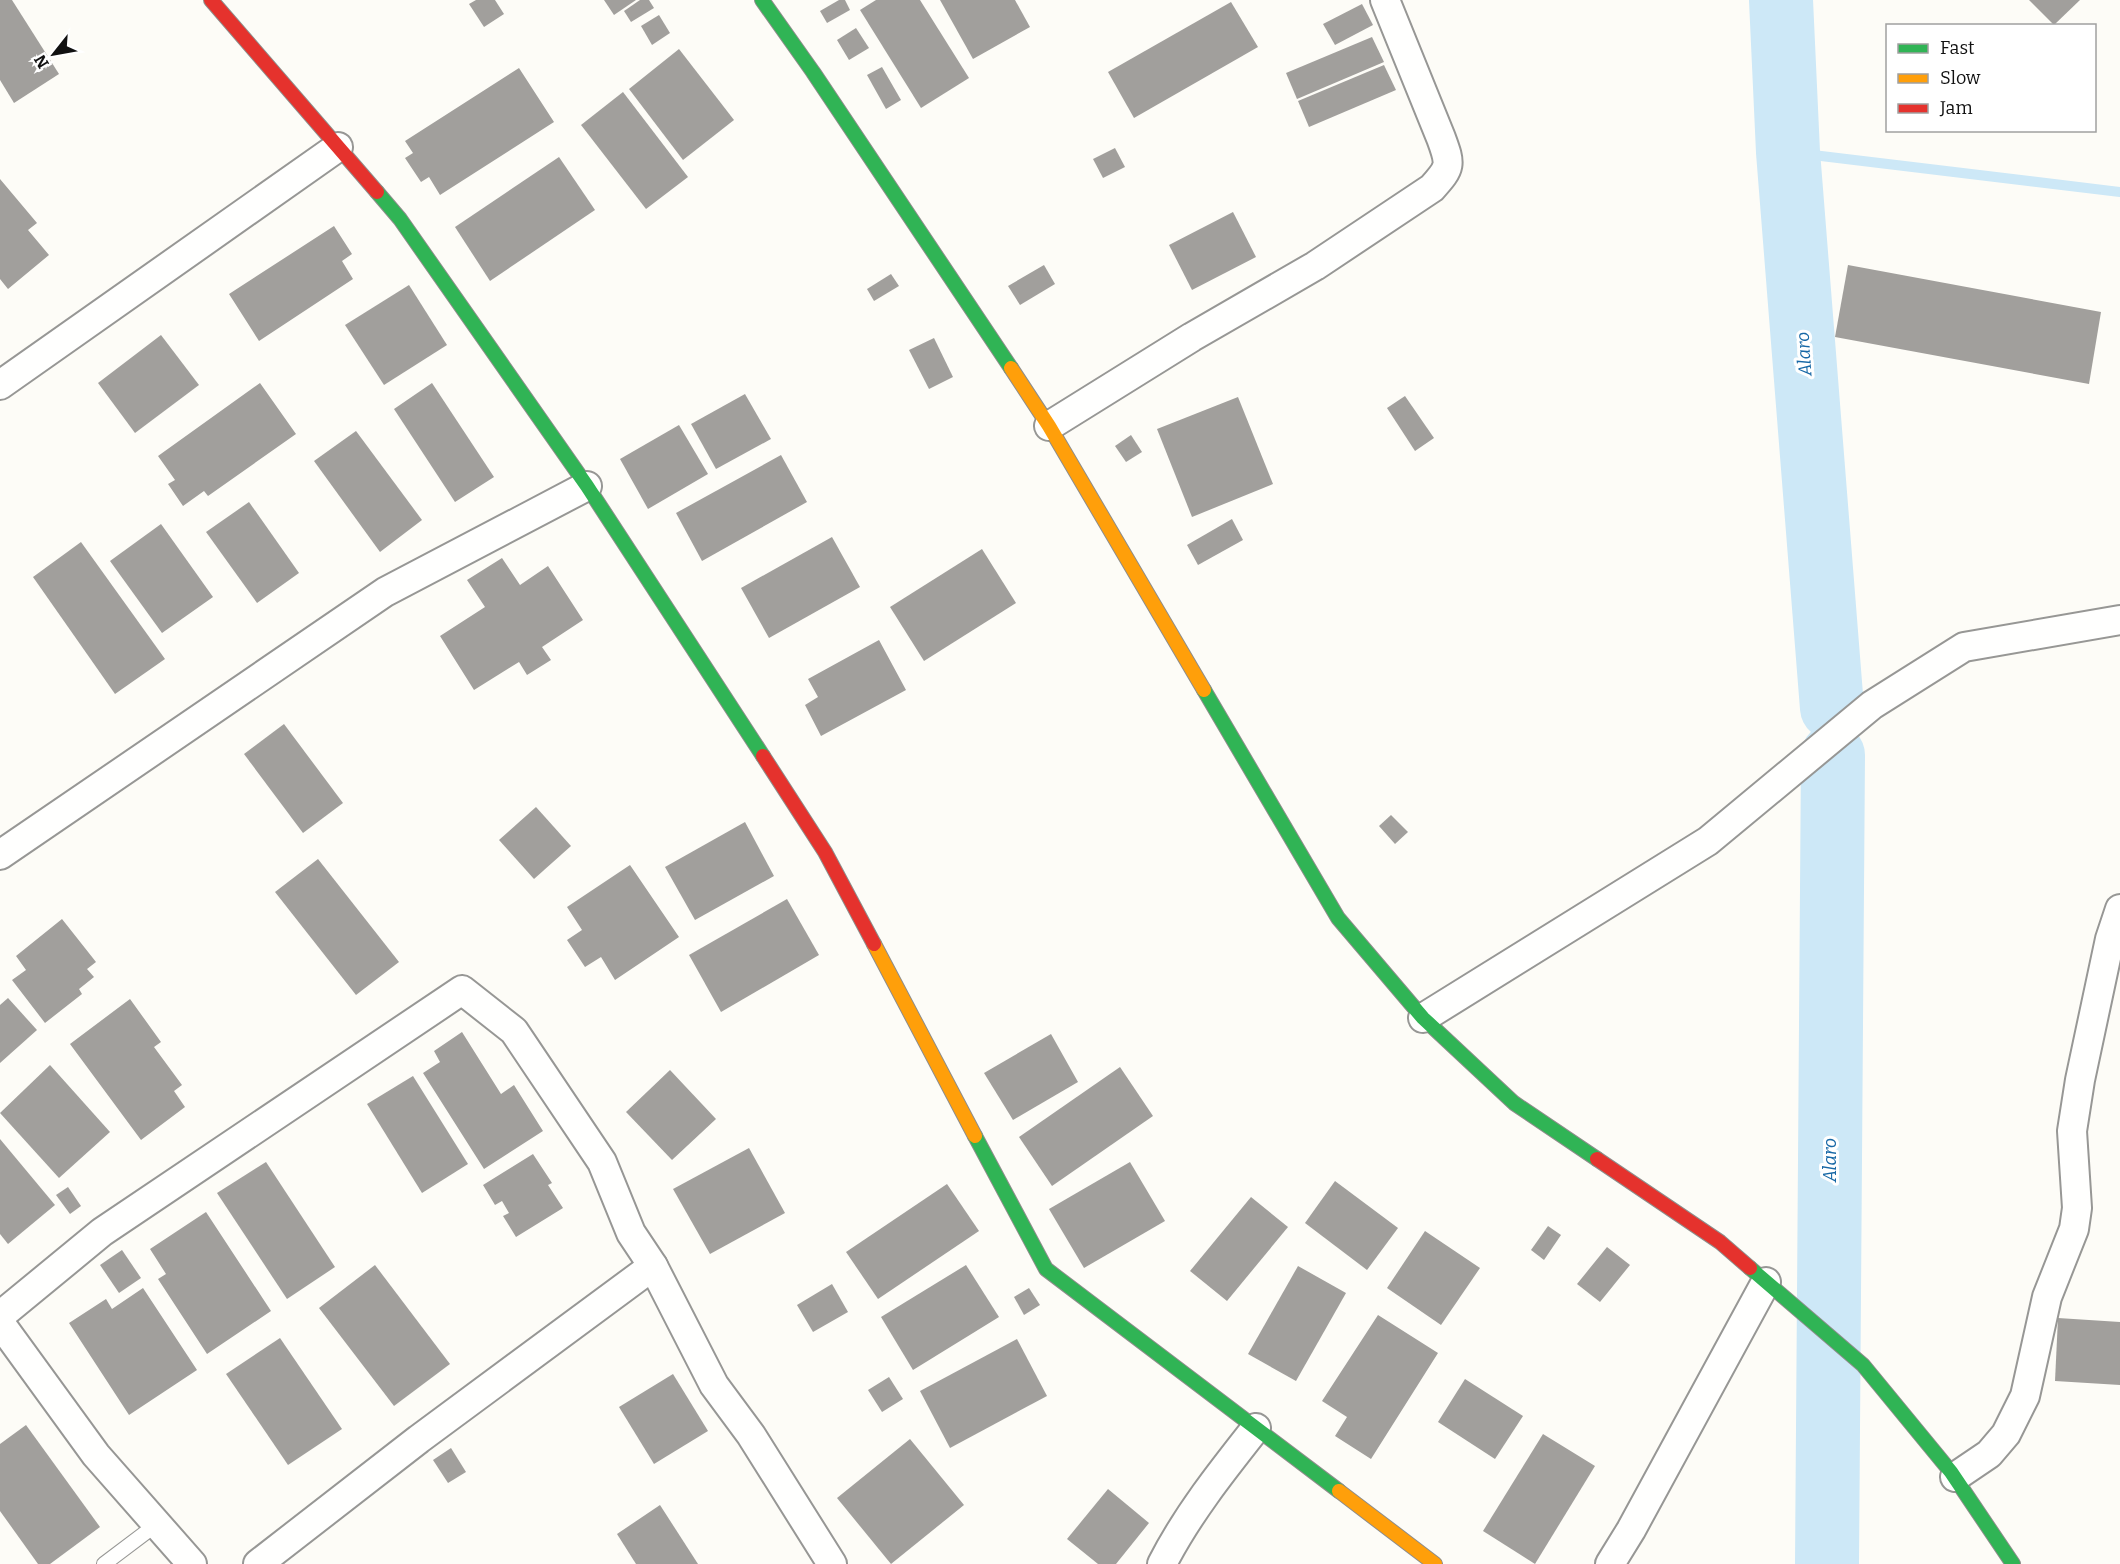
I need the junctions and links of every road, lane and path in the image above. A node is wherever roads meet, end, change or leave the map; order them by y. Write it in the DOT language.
graph roads {
  1 [pos="211,0"];
  2 [pos="762,0"];
  3 [pos="1385,0"];
  4 [pos="338,147"];
  5 [pos="0,385"];
  6 [pos="1048,426"];
  7 [pos="586,486"];
  8 [pos="2120,620"];
  9 [pos="0,855"];
  10 [pos="2120,909"];
  11 [pos="1423,1018"];
  12 [pos="654,1266"];
  13 [pos="1766,1282"];
  14 [pos="0,1316"];
  15 [pos="0,1323"];
  16 [pos="1256,1428"];
  17 [pos="1955,1477"];
  18 [pos="158,1524"];
  19 [pos="104,1564"];
  20 [pos="192,1564"];
  21 [pos="258,1564"];
  22 [pos="832,1564"];
  23 [pos="1162,1564"];
  24 [pos="1435,1564"];
  25 [pos="1610,1564"];
  26 [pos="2013,1564"];
  1 -- 4 [label="street"];
  2 -- 6 [label="street"];
  3 -- 6 [label="street"];
  4 -- 5 [label="street"];
  4 -- 7 [label="street"];
  6 -- 11 [label="street"];
  7 -- 9 [label="street"];
  7 -- 16 [label="street"];
  8 -- 11 [label="street"];
  10 -- 17 [label="street"];
  11 -- 13 [label="street"];
  12 -- 14 [label="street"];
  12 -- 21 [label="street"];
  12 -- 22 [label="street"];
  13 -- 17 [label="street"];
  13 -- 25 [label="street"];
  15 -- 18 [label="street"];
  16 -- 23 [label="street"];
  16 -- 24 [label="street"];
  17 -- 26 [label="street"];
  18 -- 19 [label="lane"];
  18 -- 20 [label="street"];
}
